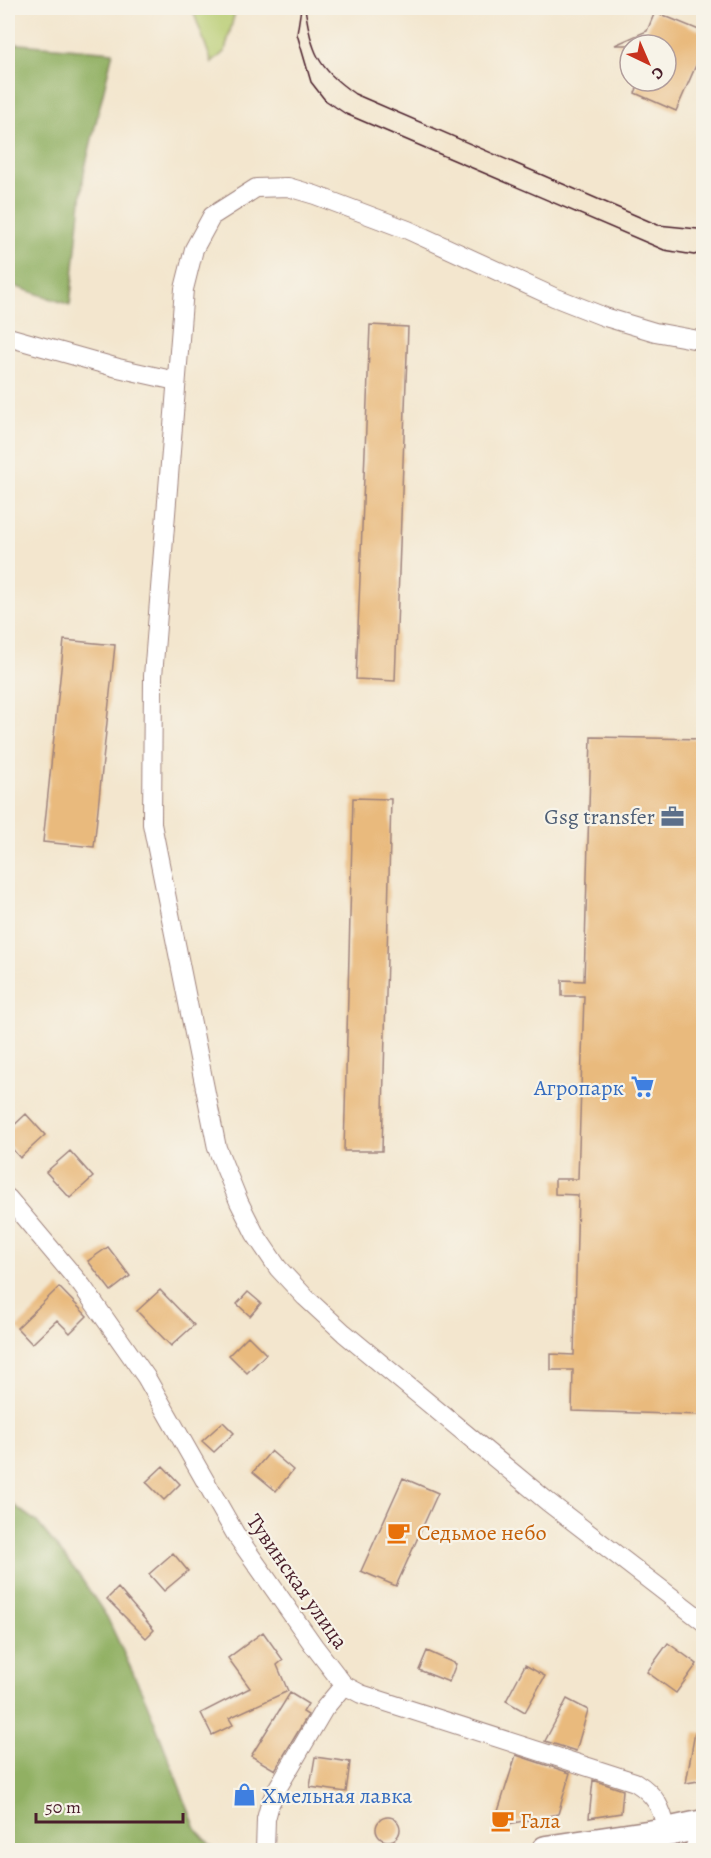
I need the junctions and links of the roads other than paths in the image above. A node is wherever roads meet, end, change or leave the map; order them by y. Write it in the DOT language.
graph roads {
  1 [pos="8,337"];
  2 [pos="704,341"];
  3 [pos="176,381"];
  4 [pos="8,1198"];
  5 [pos="704,1622"];
  6 [pos="344,1685"];
  7 [pos="704,1824"];
  8 [pos="667,1832"];
  9 [pos="265,1851"];
  10 [pos="546,1851"];
  1 -- 3 [label="street"];
  2 -- 3 [label="street"];
  3 -- 5 [label="street"];
  4 -- 6 [label="street, Тувинская улица"];
  6 -- 8 [label="street, Тувинская улица"];
  6 -- 9 [label="street"];
  7 -- 8 [label="main road"];
  8 -- 10 [label="main road"];
}
